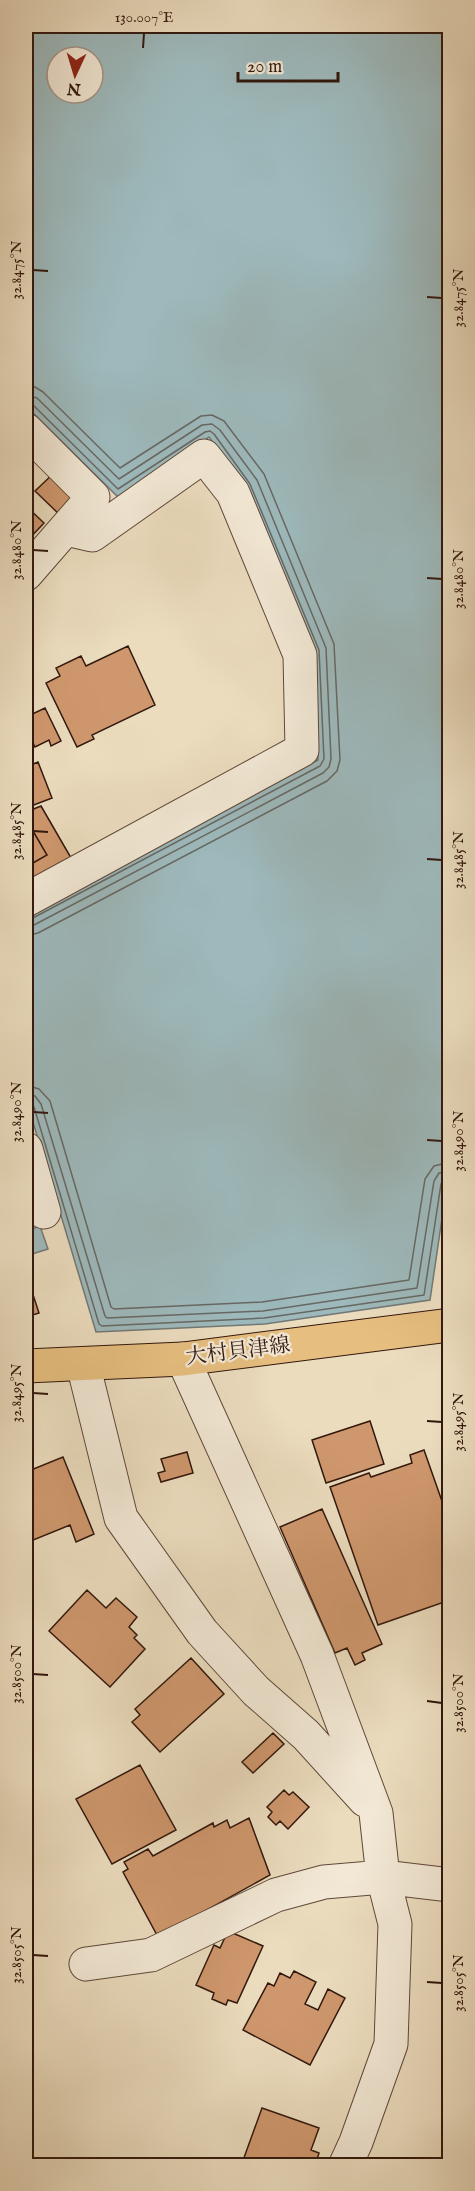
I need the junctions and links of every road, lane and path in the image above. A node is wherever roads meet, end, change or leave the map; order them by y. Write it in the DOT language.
graph roads {
  1 [pos="26,430"];
  2 [pos="66,529"];
  3 [pos="26,574"];
  4 [pos="26,900"];
  5 [pos="26,1149"];
  6 [pos="44,1212"];
  7 [pos="450,1325"];
  8 [pos="183,1359"];
  9 [pos="83,1364"];
  10 [pos="26,1366"];
  11 [pos="376,1813"];
  12 [pos="383,1877"];
  13 [pos="450,1885"];
  14 [pos="86,1964"];
  15 [pos="345,2166"];
  1 -- 2 [label="street"];
  2 -- 3 [label="street"];
  2 -- 4 [label="street"];
  5 -- 6 [label="street"];
  7 -- 8 [label="main road, 大村貝津線"];
  8 -- 9 [label="main road, 大村貝津線"];
  8 -- 11 [label="street"];
  9 -- 10 [label="main road, 大村貝津線"];
  9 -- 11 [label="street"];
  11 -- 12 [label="street"];
  12 -- 13 [label="street"];
  12 -- 14 [label="street"];
  12 -- 15 [label="street"];
}
